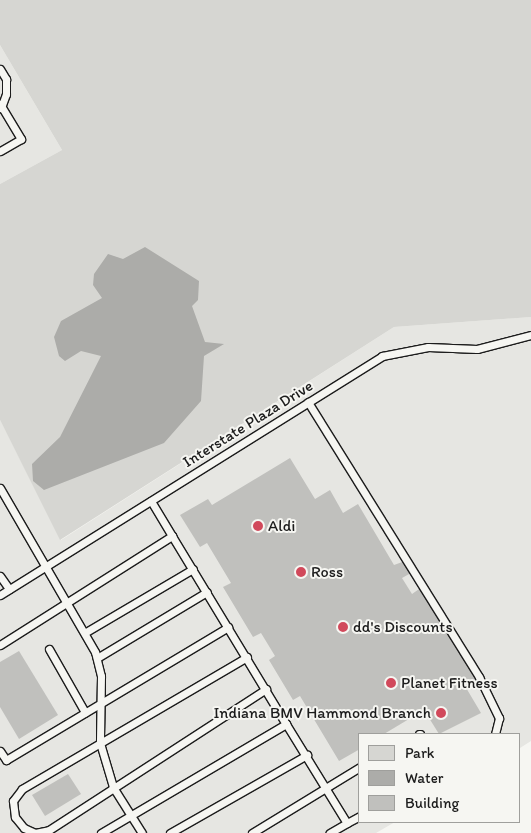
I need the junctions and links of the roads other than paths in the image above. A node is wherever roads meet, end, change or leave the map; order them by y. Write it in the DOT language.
graph roads {
  1 [pos="0,69"];
  2 [pos="1,106"];
  3 [pos="0,151"];
  4 [pos="531,335"];
  5 [pos="308,402"];
  6 [pos="0,488"];
  7 [pos="151,501"];
  8 [pos="172,536"];
  9 [pos="45,566"];
  10 [pos="193,569"];
  11 [pos="0,576"];
  12 [pos="9,589"];
  13 [pos="207,592"];
  14 [pos="0,594"];
  15 [pos="66,600"];
  16 [pos="228,627"];
  17 [pos="86,632"];
  18 [pos="0,645"];
  19 [pos="48,649"];
  20 [pos="97,658"];
  21 [pos="247,658"];
  22 [pos="266,689"];
  23 [pos="100,703"];
  24 [pos="85,712"];
  25 [pos="286,724"];
  26 [pos="495,733"];
  27 [pos="100,743"];
  28 [pos="0,751"];
  29 [pos="307,755"];
  30 [pos="358,768"];
  31 [pos="113,787"];
  32 [pos="326,787"];
  33 [pos="131,816"];
  34 [pos="358,817"];
  35 [pos="347,823"];
  36 [pos="101,833"];
  37 [pos="142,833"];
  38 [pos="170,833"];
  39 [pos="252,833"];
  40 [pos="330,833"];
  1 -- 2 [label="lane"];
  2 -- 3 [label="lane"];
  4 -- 5 [label="lane, Interstate Plaza Drive"];
  5 -- 7 [label="lane, Interstate Plaza Drive"];
  5 -- 26 [label="lane"];
  6 -- 9 [label="lane"];
  7 -- 8 [label="lane"];
  7 -- 9 [label="lane, Interstate Plaza Drive"];
  8 -- 10 [label="lane"];
  8 -- 15 [label="lane"];
  9 -- 12 [label="lane, Interstate Plaza Drive"];
  9 -- 15 [label="lane"];
  10 -- 13 [label="lane"];
  10 -- 17 [label="lane"];
  11 -- 12 [label="lane"];
  12 -- 14 [label="lane, Interstate Plaza Drive"];
  13 -- 16 [label="lane"];
  13 -- 20 [label="lane"];
  15 -- 17 [label="lane"];
  15 -- 18 [label="lane"];
  16 -- 21 [label="lane"];
  16 -- 23 [label="lane"];
  17 -- 20 [label="lane"];
  19 -- 24 [label="lane"];
  20 -- 23 [label="lane"];
  21 -- 22 [label="lane"];
  21 -- 27 [label="lane"];
  22 -- 25 [label="lane"];
  22 -- 31 [label="lane"];
  23 -- 24 [label="lane"];
  23 -- 27 [label="lane"];
  24 -- 28 [label="lane"];
  25 -- 29 [label="lane"];
  25 -- 33 [label="lane"];
  27 -- 31 [label="lane"];
  27 -- 31 [label="lane"];
  29 -- 32 [label="lane"];
  29 -- 38 [label="lane"];
  30 -- 32 [label="lane"];
  31 -- 33 [label="lane"];
  32 -- 35 [label="lane"];
  32 -- 39 [label="lane"];
  33 -- 36 [label="lane"];
  33 -- 37 [label="lane"];
  34 -- 35 [label="lane"];
  35 -- 40 [label="lane"];
}
